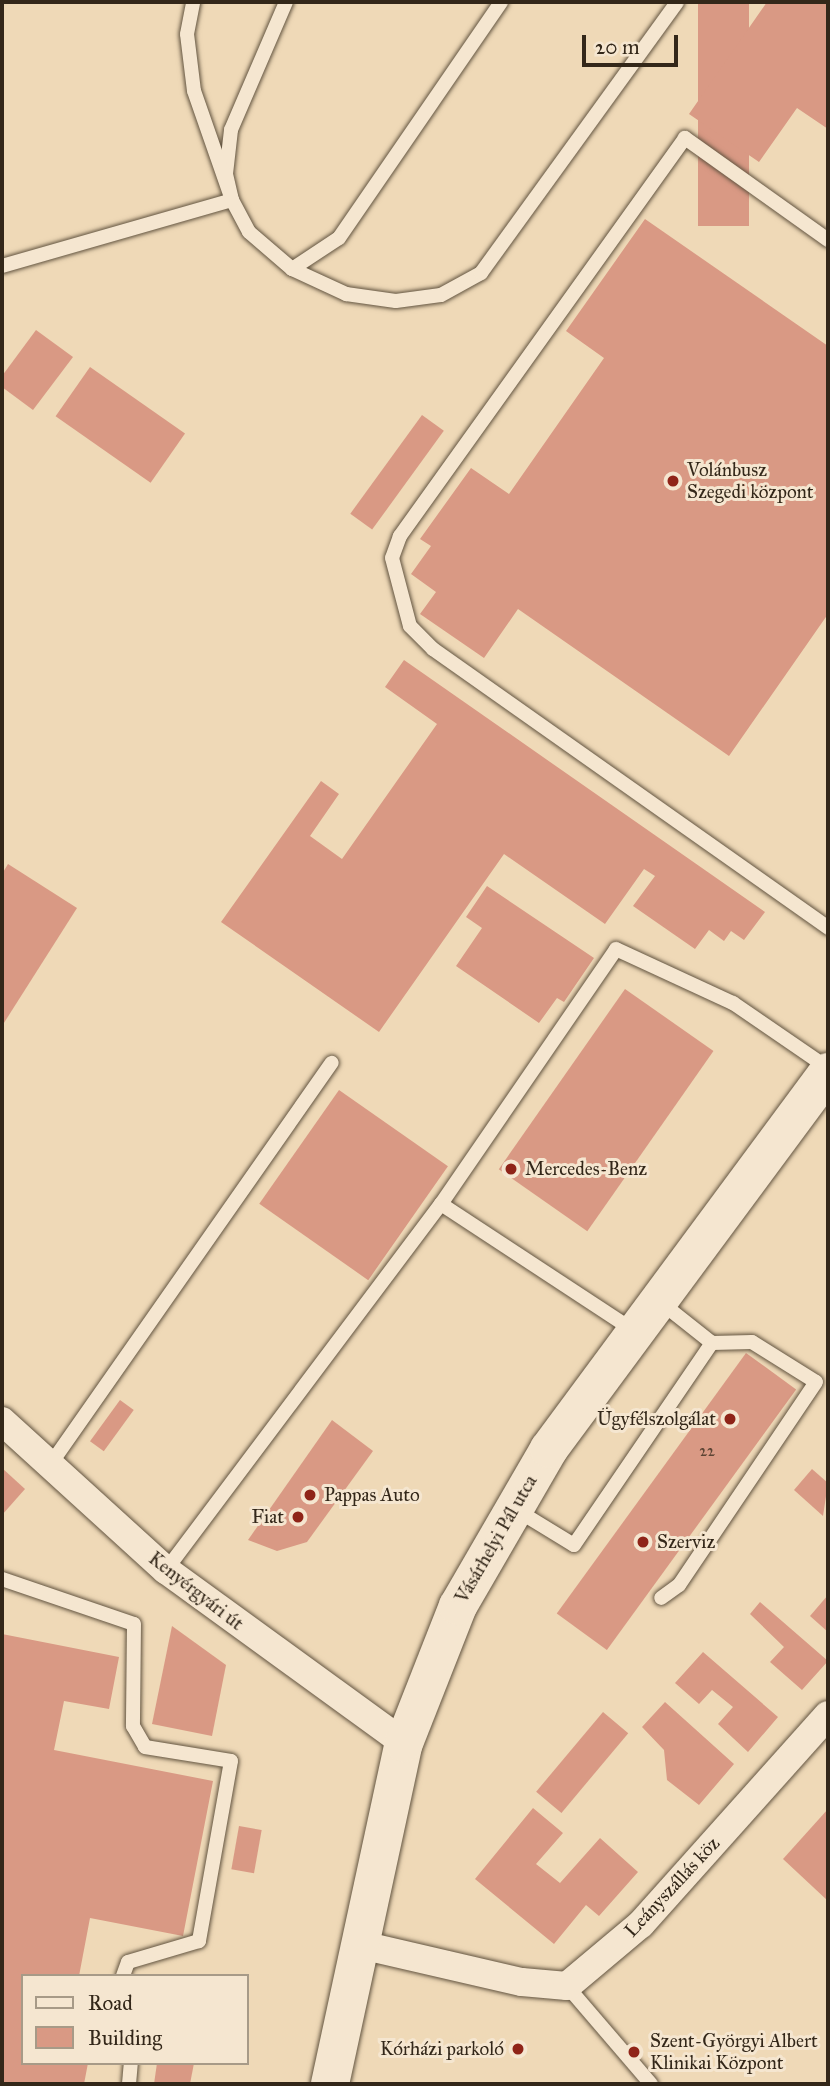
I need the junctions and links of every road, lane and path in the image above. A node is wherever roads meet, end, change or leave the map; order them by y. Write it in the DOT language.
graph roads {
  1 [pos="193,2"];
  2 [pos="286,2"];
  3 [pos="501,2"];
  4 [pos="677,2"];
  5 [pos="232,200"];
  6 [pos="828,240"];
  7 [pos="2,266"];
  8 [pos="292,269"];
  9 [pos="828,928"];
  10 [pos="332,1063"];
  11 [pos="828,1070"];
  12 [pos="442,1204"];
  13 [pos="658,1299"];
  14 [pos="634,1331"];
  15 [pos="712,1343"];
  16 [pos="2,1421"];
  17 [pos="50,1465"];
  18 [pos="512,1507"];
  19 [pos="166,1570"];
  20 [pos="2,1579"];
  21 [pos="661,1598"];
  22 [pos="828,1715"];
  23 [pos="404,1743"];
  24 [pos="357,1944"];
  25 [pos="124,1974"];
  26 [pos="567,1986"];
  27 [pos="131,2065"];
  28 [pos="129,2084"];
  29 [pos="330,2084"];
  30 [pos="651,2084"];
  1 -- 5 [label="lane"];
  2 -- 5 [label="lane"];
  3 -- 8 [label="lane"];
  4 -- 8 [label="lane"];
  5 -- 7 [label="lane"];
  5 -- 8 [label="lane"];
  6 -- 9 [label="lane"];
  10 -- 17 [label="lane"];
  11 -- 12 [label="lane"];
  11 -- 13 [label="main road, Vásárhelyi Pál utca"];
  12 -- 14 [label="lane"];
  12 -- 19 [label="lane"];
  13 -- 14 [label="main road, Vásárhelyi Pál utca"];
  13 -- 15 [label="lane"];
  14 -- 18 [label="main road, Vásárhelyi Pál utca"];
  15 -- 18 [label="lane"];
  15 -- 21 [label="lane"];
  16 -- 17 [label="street, Kenyérgyári út"];
  17 -- 19 [label="street, Kenyérgyári út"];
  18 -- 23 [label="main road, Vásárhelyi Pál utca"];
  19 -- 23 [label="street, Kenyérgyári út"];
  20 -- 25 [label="lane"];
  22 -- 26 [label="street, Leányszállás köz"];
  23 -- 24 [label="main road, Vásárhelyi Pál utca"];
  24 -- 26 [label="street"];
  24 -- 29 [label="main road, Vásárhelyi Pál utca"];
  26 -- 30 [label="lane"];
  27 -- 28 [label="lane"];
}
